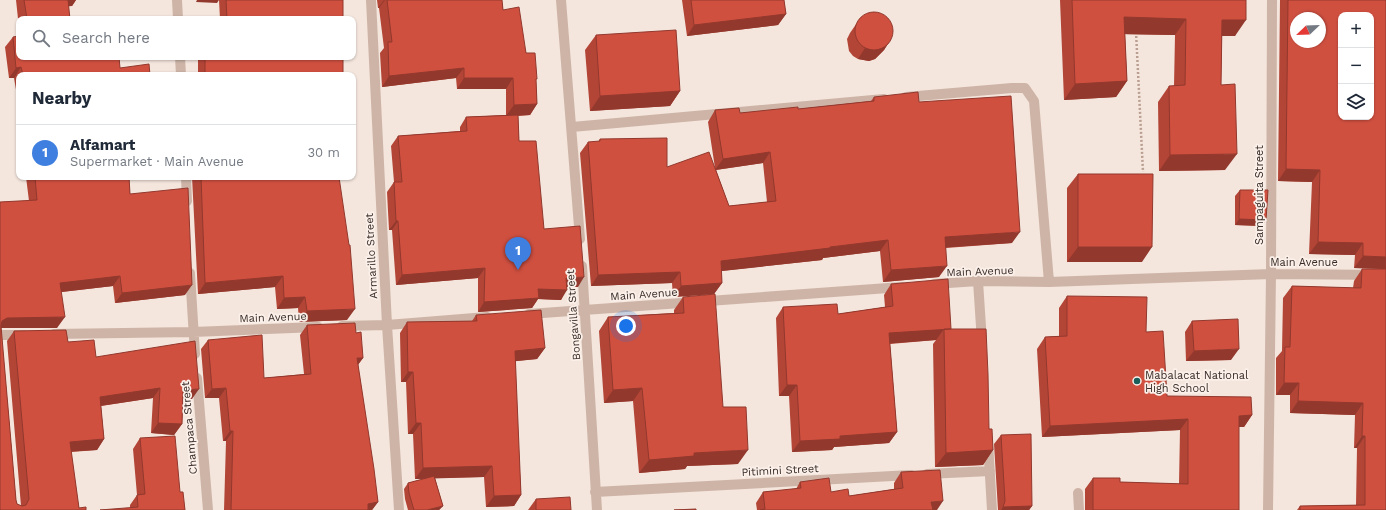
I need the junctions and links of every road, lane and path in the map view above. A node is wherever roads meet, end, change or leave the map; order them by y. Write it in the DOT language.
graph roads {
  1 [pos="177,0"];
  2 [pos="371,0"];
  3 [pos="561,0"];
  4 [pos="1272,0"];
  5 [pos="178,16"];
  6 [pos="1136,31"];
  7 [pos="180,60"];
  8 [pos="181,72"];
  9 [pos="572,127"];
  10 [pos="1143,172"];
  11 [pos="186,180"];
  12 [pos="187,208"];
  13 [pos="190,262"];
  14 [pos="1271,274"];
  15 [pos="1386,274"];
  16 [pos="978,281"];
  17 [pos="1049,282"];
  18 [pos="586,310"];
  19 [pos="522,315"];
  20 [pos="498,316"];
  21 [pos="386,325"];
  22 [pos="193,332"];
  23 [pos="31,334"];
  24 [pos="46,334"];
  25 [pos="0,338"];
  26 [pos="982,352"];
  27 [pos="988,431"];
  28 [pos="990,470"];
  29 [pos="596,492"];
  30 [pos="1078,493"];
  31 [pos="208,510"];
  32 [pos="399,510"];
  33 [pos="597,510"];
  34 [pos="992,510"];
  35 [pos="1079,510"];
  36 [pos="1268,510"];
  1 -- 5 [label="street"];
  2 -- 21 [label="street, Armarillo Street"];
  3 -- 9 [label="street, Bongavilla Street"];
  4 -- 14 [label="street, Sampaguita Street"];
  6 -- 10 [label="path"];
  7 -- 8 [label="street"];
  9 -- 17 [label="street"];
  9 -- 18 [label="street, Bongavilla Street"];
  11 -- 12 [label="street"];
  13 -- 22 [label="street, Champaca Street"];
  14 -- 15 [label="street, Main Avenue"];
  14 -- 17 [label="street, Main Avenue"];
  14 -- 36 [label="street, Sampaguita Street"];
  16 -- 17 [label="street, Main Avenue"];
  16 -- 18 [label="street, Main Avenue"];
  16 -- 26 [label="street"];
  18 -- 19 [label="street, Main Avenue"];
  18 -- 29 [label="street, Bongavilla Street"];
  20 -- 21 [label="street, Main Avenue"];
  21 -- 22 [label="street, Main Avenue"];
  21 -- 32 [label="street, Armarillo Street"];
  22 -- 24 [label="street, Main Avenue"];
  22 -- 31 [label="street, Champaca Street"];
  23 -- 25 [label="street"];
  27 -- 28 [label="street"];
  28 -- 29 [label="street, Pitimini Street"];
  28 -- 34 [label="street"];
  29 -- 33 [label="street, Bongavilla Street"];
  30 -- 35 [label="street"];
}
